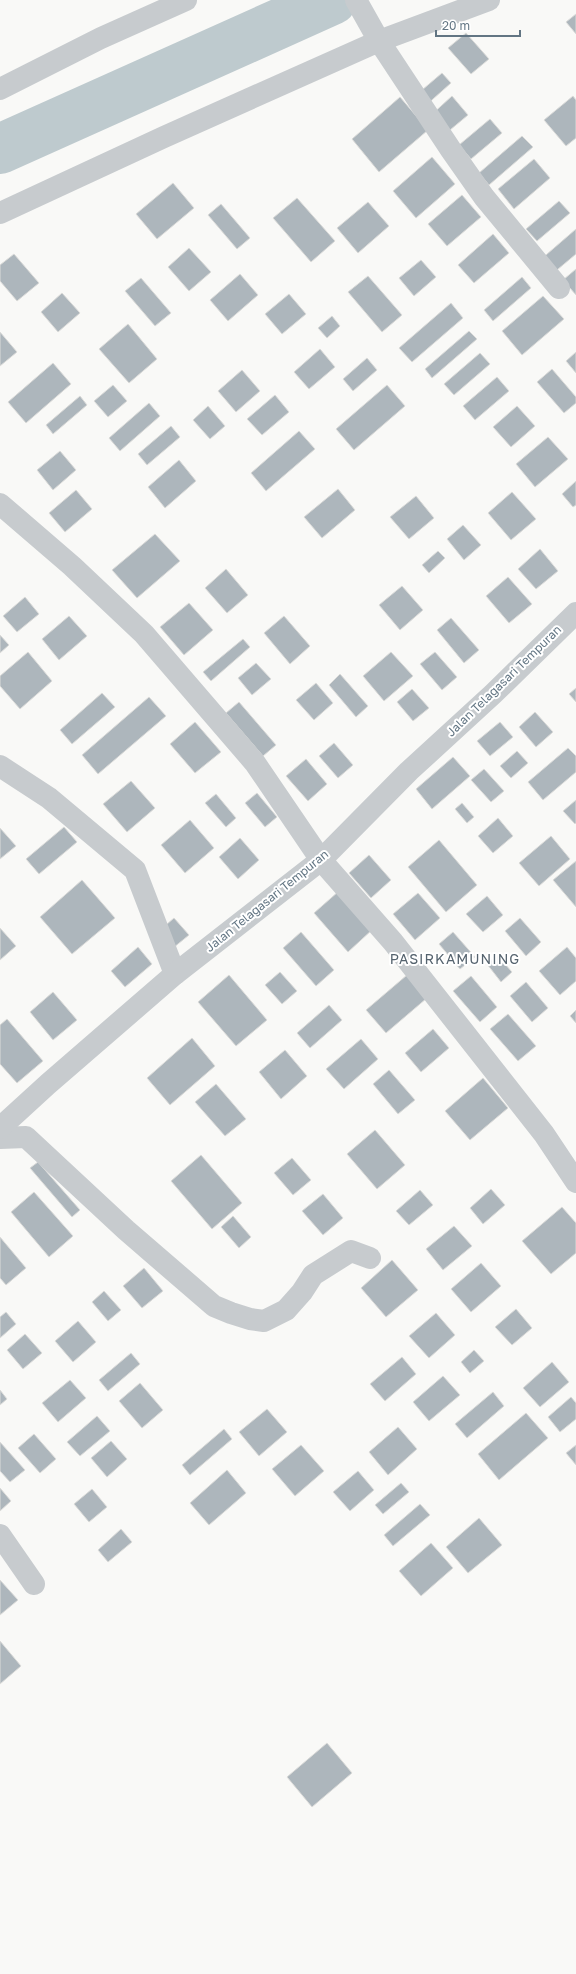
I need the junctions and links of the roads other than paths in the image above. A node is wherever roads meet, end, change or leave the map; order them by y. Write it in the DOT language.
graph roads {
  1 [pos="186,0"];
  2 [pos="356,0"];
  3 [pos="489,0"];
  4 [pos="376,35"];
  5 [pos="0,89"];
  6 [pos="0,213"];
  7 [pos="559,288"];
  8 [pos="0,504"];
  9 [pos="576,613"];
  10 [pos="0,766"];
  11 [pos="321,860"];
  12 [pos="176,974"];
  13 [pos="0,1128"];
  14 [pos="0,1138"];
  15 [pos="576,1182"];
  16 [pos="370,1258"];
  17 [pos="0,1535"];
  18 [pos="34,1584"];
  1 -- 5 [label="street"];
  2 -- 4 [label="street"];
  3 -- 4 [label="street"];
  4 -- 6 [label="street"];
  4 -- 7 [label="street"];
  8 -- 11 [label="street"];
  9 -- 11 [label="street, Jalan Telagasari Tempuran"];
  10 -- 12 [label="street"];
  11 -- 12 [label="street, Jalan Telagasari Tempuran"];
  11 -- 15 [label="street"];
  12 -- 13 [label="street, Jalan Telagasari Tempuran"];
  14 -- 16 [label="street"];
  17 -- 18 [label="street"];
}
